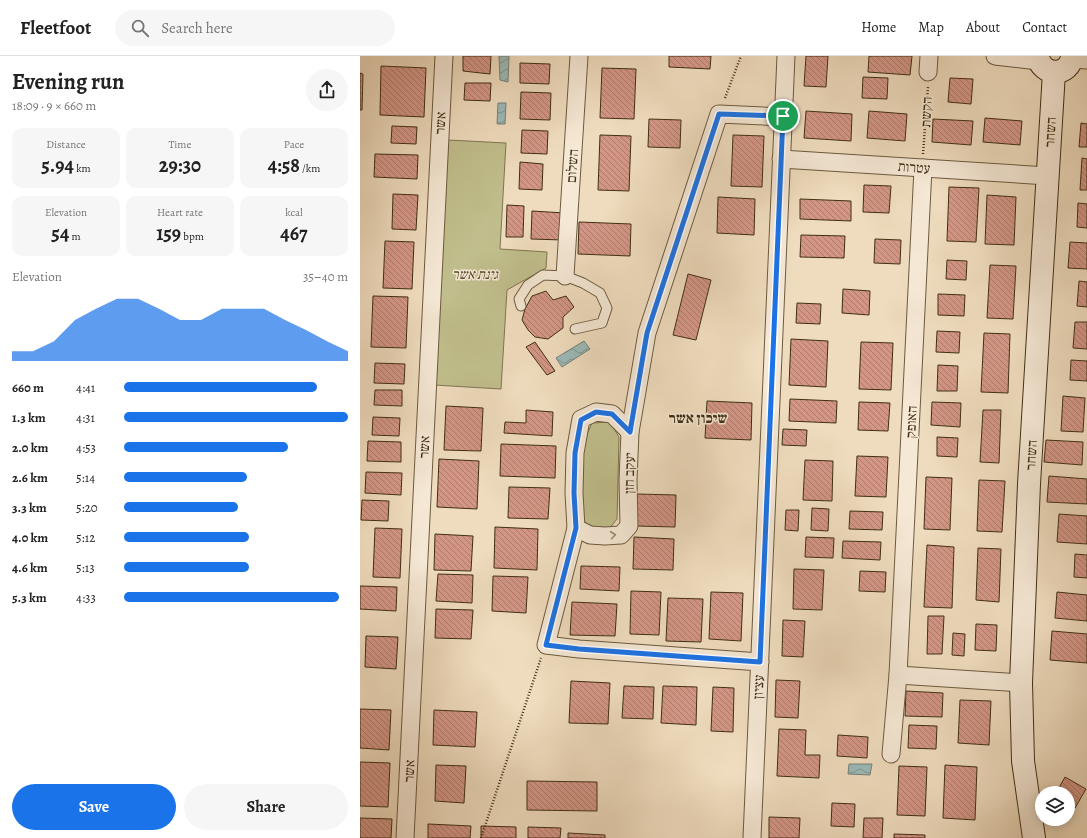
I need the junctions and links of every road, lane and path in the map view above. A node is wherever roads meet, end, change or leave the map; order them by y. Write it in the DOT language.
graph roads {
  1 [pos="444,56"];
  2 [pos="579,56"];
  3 [pos="741,56"];
  4 [pos="786,56"];
  5 [pos="996,56"];
  6 [pos="1077,58"];
  7 [pos="1044,63"];
  8 [pos="929,64"];
  9 [pos="719,114"];
  10 [pos="783,116"];
  11 [pos="781,159"];
  12 [pos="923,168"];
  13 [pos="1048,176"];
  14 [pos="565,276"];
  15 [pos="521,306"];
  16 [pos="575,329"];
  17 [pos="630,432"];
  18 [pos="576,528"];
  19 [pos="546,645"];
  20 [pos="760,662"];
  21 [pos="898,675"];
  22 [pos="1021,683"];
  23 [pos="891,754"];
  24 [pos="405,838"];
  25 [pos="481,838"];
  26 [pos="752,838"];
  27 [pos="1034,838"];
  1 -- 24 [label="street, אשר"];
  2 -- 14 [label="street, השלום"];
  3 -- 9 [label="path"];
  4 -- 10 [label="street, עציון"];
  5 -- 7 [label="street"];
  6 -- 7 [label="street"];
  7 -- 13 [label="street, השחר"];
  8 -- 12 [label="path, הקשת"];
  9 -- 10 [label="street"];
  9 -- 17 [label="street"];
  10 -- 11 [label="street, עציון"];
  11 -- 12 [label="street, עטרות"];
  11 -- 20 [label="street, עציון"];
  12 -- 13 [label="street, עטרות"];
  12 -- 21 [label="street, האופק"];
  13 -- 22 [label="street, השחר"];
  14 -- 15 [label="lane"];
  14 -- 16 [label="lane"];
  18 -- 17 [label="street, יעקב חזן, one-way"];
  17 -- 18 [label="street, יעקב חזן"];
  18 -- 19 [label="street"];
  19 -- 20 [label="street"];
  19 -- 25 [label="path"];
  20 -- 26 [label="street, עציון"];
  21 -- 22 [label="street"];
  21 -- 23 [label="street, האופק"];
  22 -- 27 [label="street, השחר"];
}
